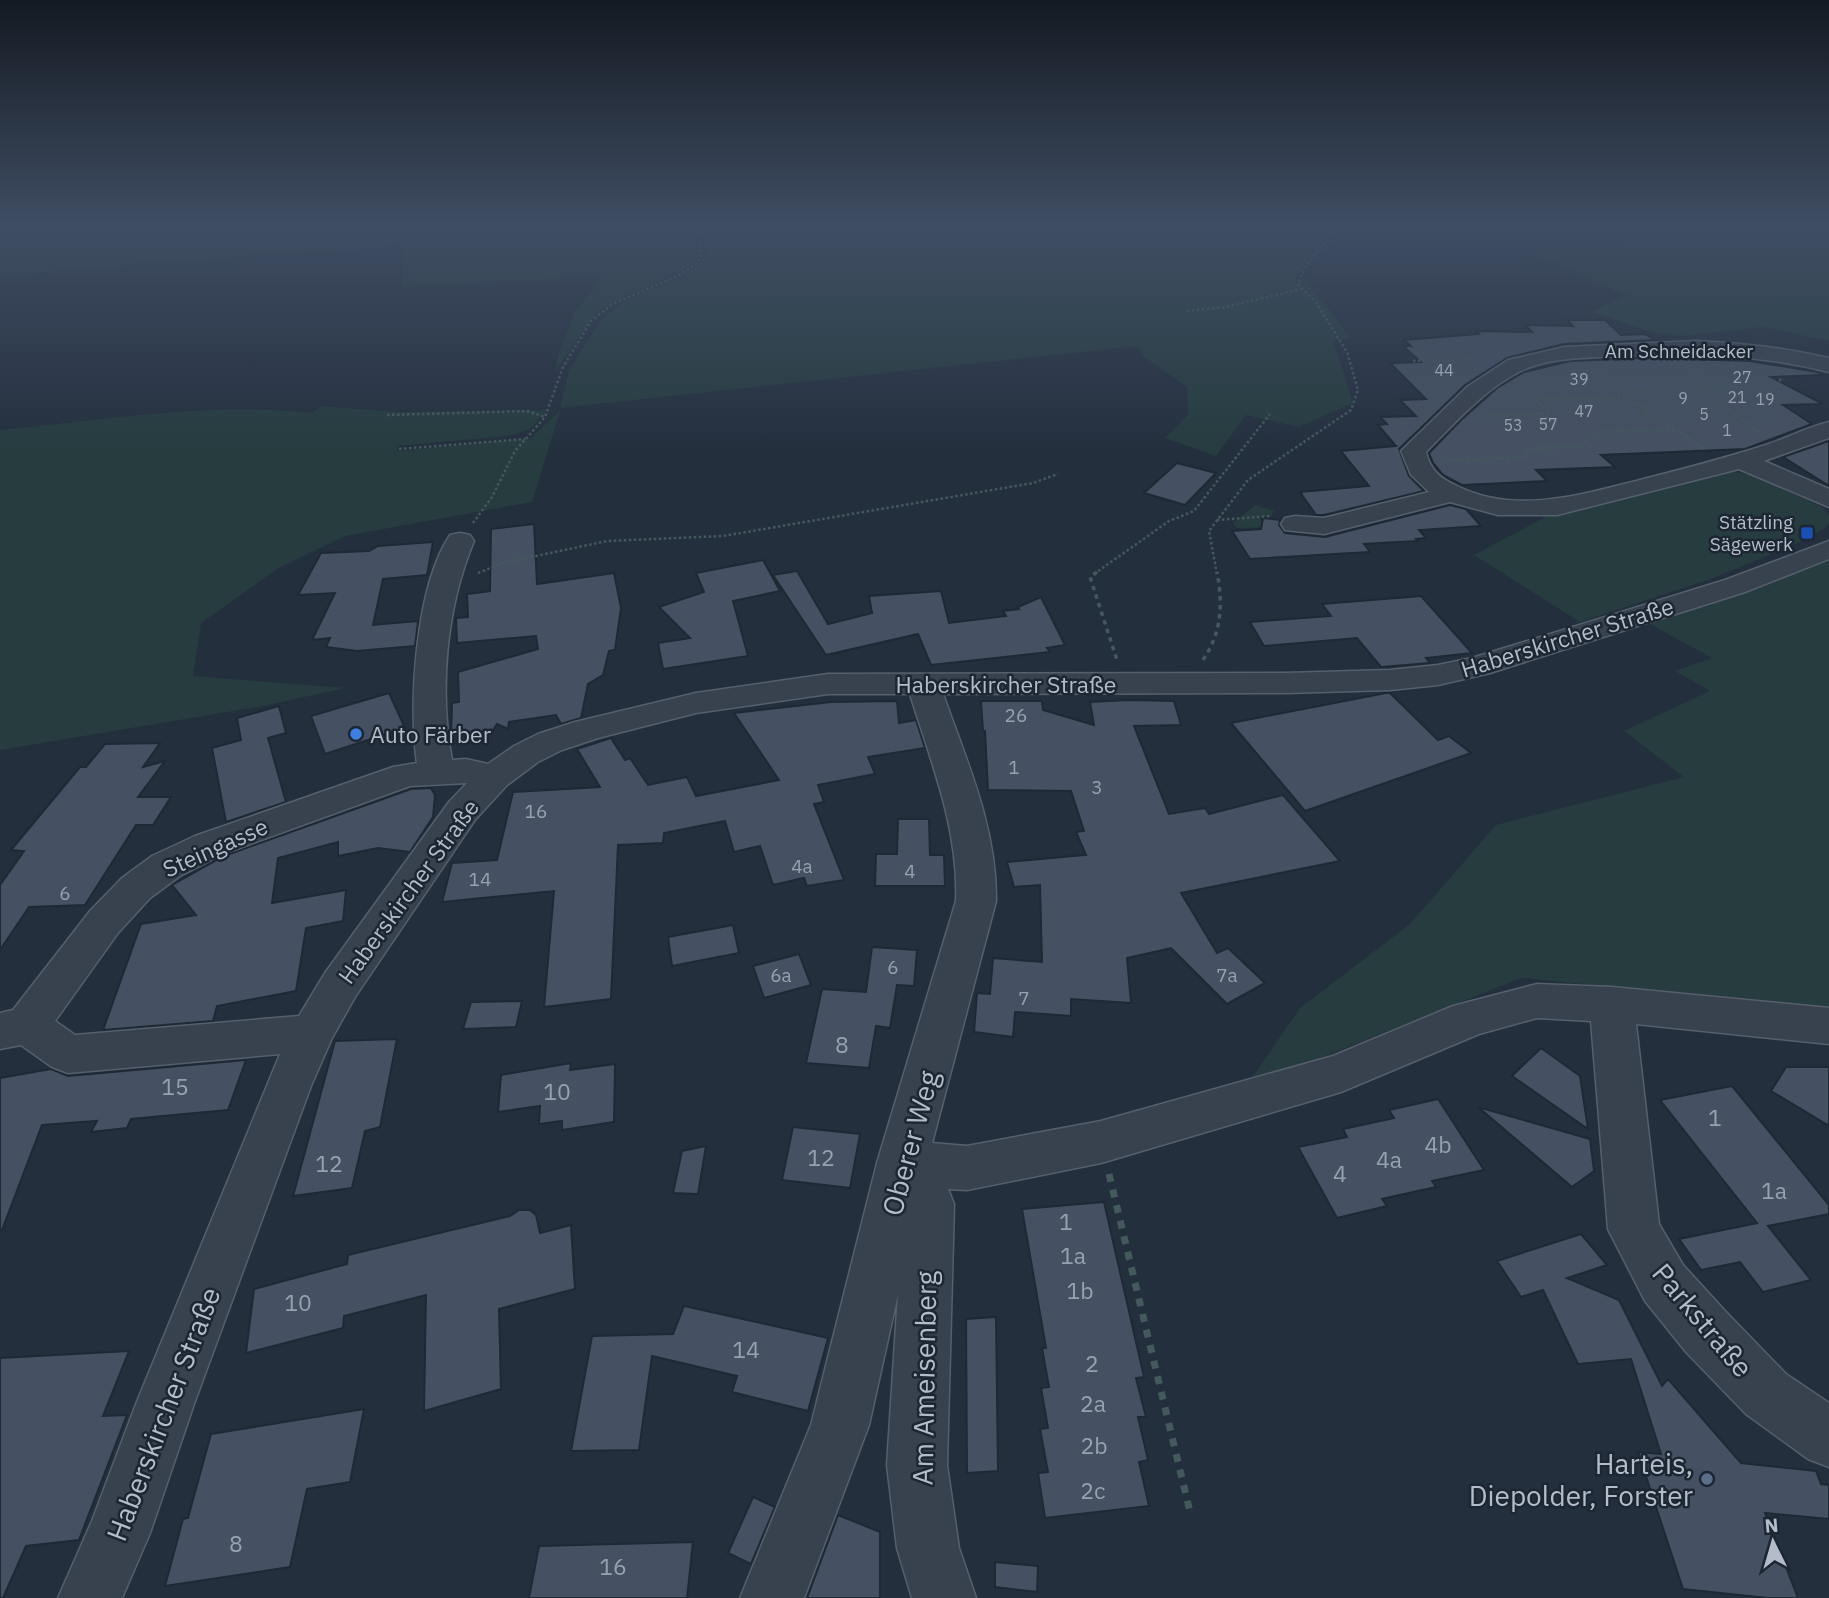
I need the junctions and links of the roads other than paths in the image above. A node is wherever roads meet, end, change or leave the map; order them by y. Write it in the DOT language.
graph roads {
  1 [pos="1829,365"];
  2 [pos="1829,429"];
  3 [pos="1735,464"];
  4 [pos="1452,494"];
  5 [pos="1829,499"];
  6 [pos="1295,524"];
  7 [pos="460,541"];
  8 [pos="1829,549"];
  9 [pos="923,683"];
  10 [pos="1181,684"];
  11 [pos="436,771"];
  12 [pos="494,777"];
  13 [pos="1612,1004"];
  14 [pos="1829,1026"];
  15 [pos="14,1028"];
  16 [pos="312,1033"];
  17 [pos="902,1163"];
  18 [pos="1829,1438"];
  19 [pos="90,1598"];
  20 [pos="772,1598"];
  21 [pos="944,1598"];
  1 -- 4 [label="street, Am Schneidacker"];
  2 -- 3 [label="street"];
  3 -- 4 [label="street"];
  3 -- 5 [label="street"];
  4 -- 6 [label="street"];
  7 -- 11 [label="street"];
  8 -- 10 [label="street, Haberskircher Straße"];
  9 -- 10 [label="street, Haberskircher Straße"];
  9 -- 12 [label="street, Haberskircher Straße"];
  9 -- 17 [label="street, Oberer Weg"];
  11 -- 12 [label="street, Steingasse"];
  11 -- 15 [label="street, Steingasse"];
  12 -- 16 [label="street, Haberskircher Straße"];
  13 -- 14 [label="street"];
  13 -- 17 [label="street"];
  13 -- 18 [label="street, Parkstraße"];
  15 -- 16 [label="street"];
  16 -- 19 [label="street, Haberskircher Straße"];
  17 -- 20 [label="street, Oberer Weg"];
  17 -- 21 [label="street, Am Ameisenberg"];
}
